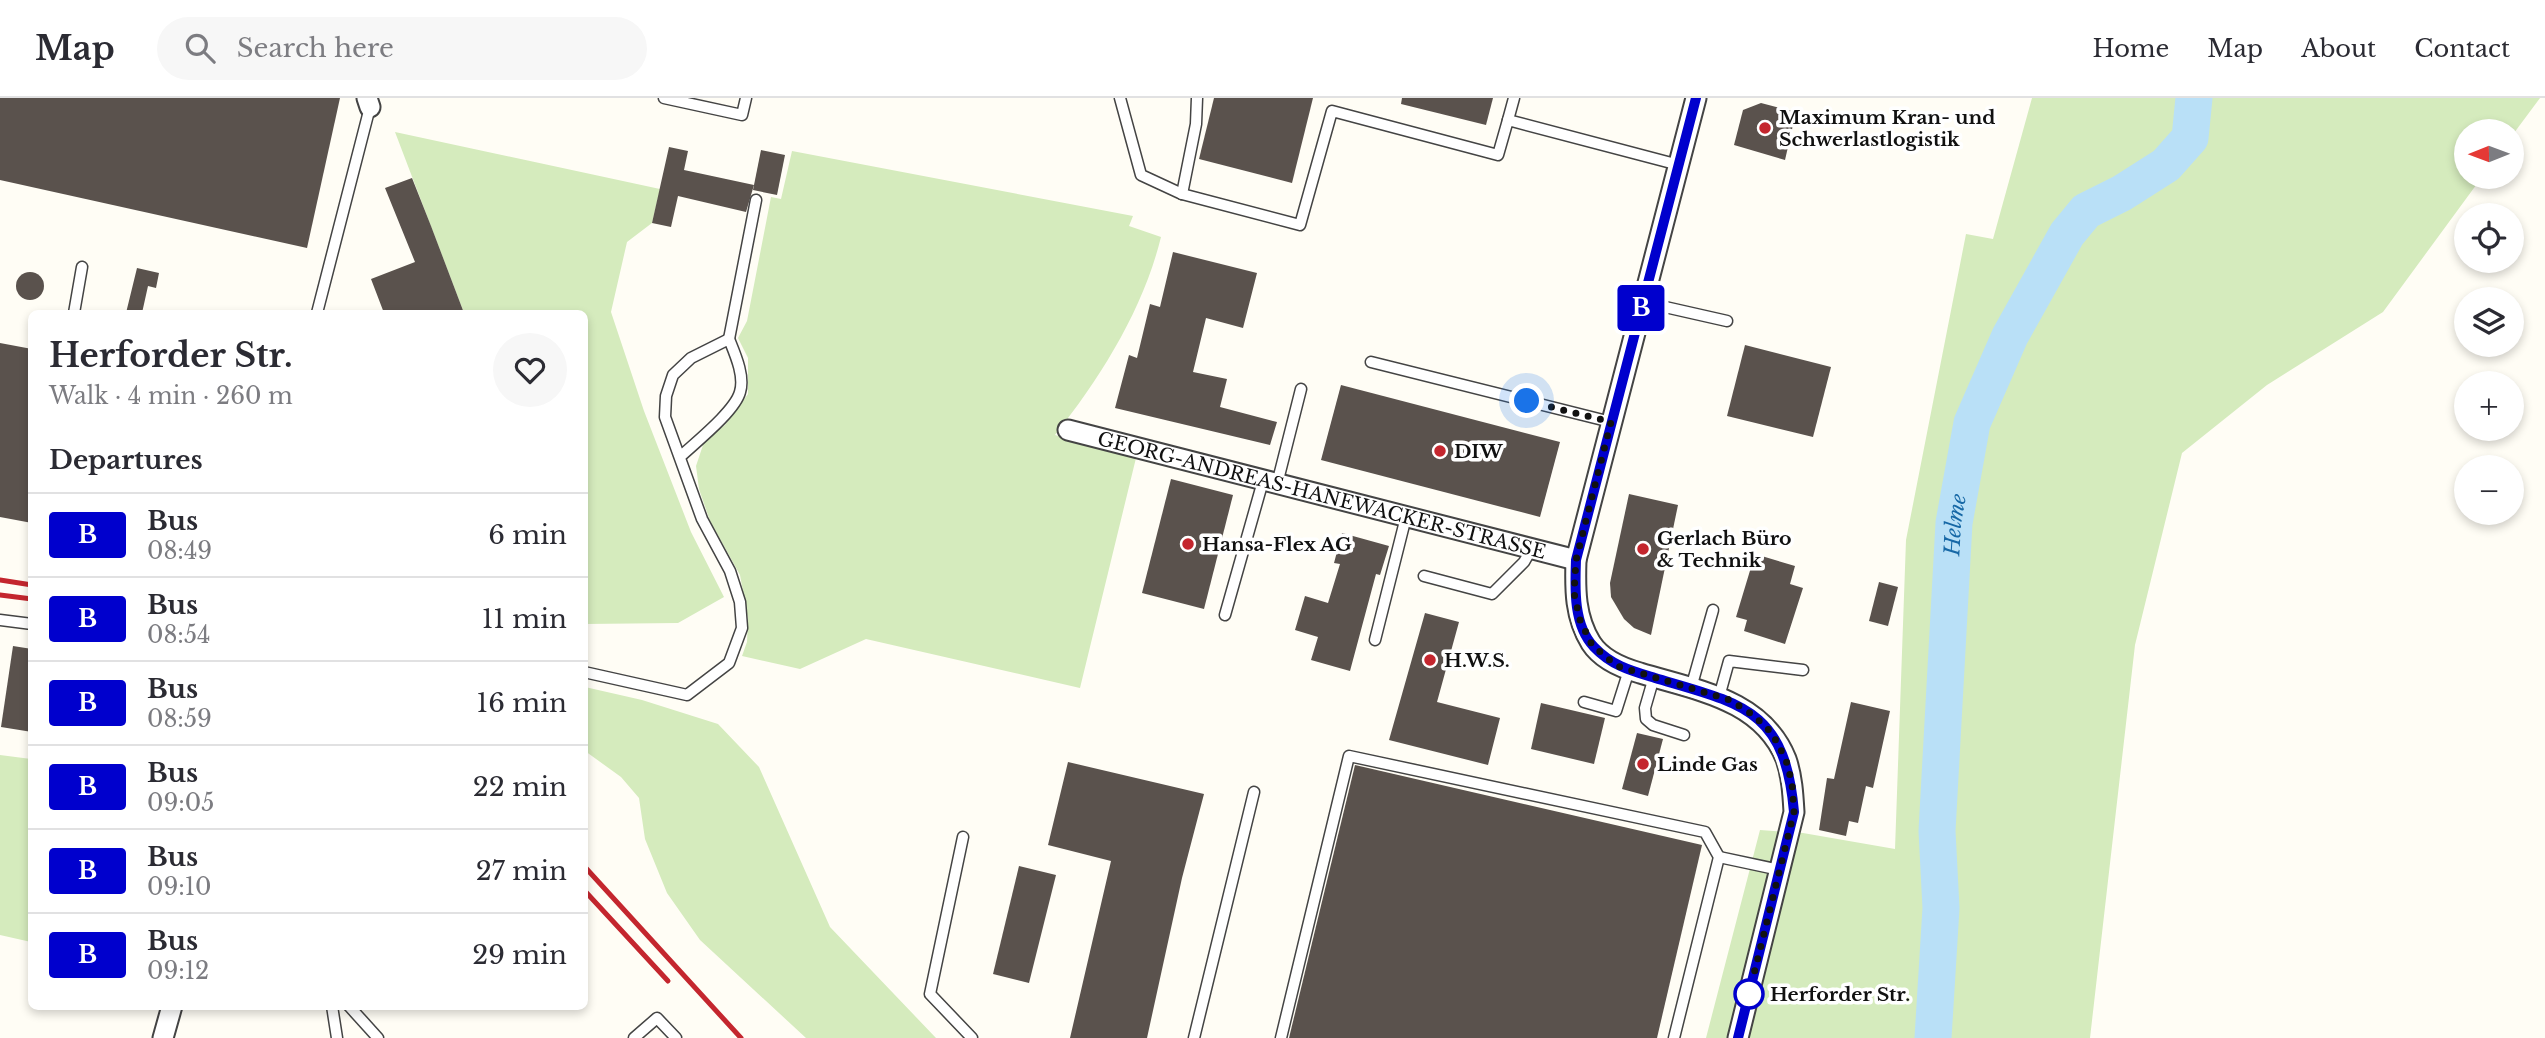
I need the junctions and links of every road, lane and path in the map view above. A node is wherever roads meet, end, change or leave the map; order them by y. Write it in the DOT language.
graph roads {
  1 [pos="664,98"];
  2 [pos="746,98"];
  3 [pos="1121,98"];
  4 [pos="1197,98"];
  5 [pos="1514,98"];
  6 [pos="1696,98"];
  7 [pos="369,102"];
  8 [pos="1508,120"];
  9 [pos="1679,164"];
  10 [pos="1182,194"];
  11 [pos="756,200"];
  12 [pos="82,267"];
  13 [pos="1643,302"];
  14 [pos="75,310"];
  15 [pos="318,310"];
  16 [pos="1727,321"];
  17 [pos="729,340"];
  18 [pos="1371,362"];
  19 [pos="1301,389"];
  20 [pos="1611,422"];
  21 [pos="1068,430"];
  22 [pos="681,456"];
  23 [pos="1270,482"];
  24 [pos="1406,517"];
  25 [pos="1532,548"];
  26 [pos="1576,560"];
  27 [pos="1424,576"];
  28 [pos="1713,610"];
  29 [pos="1225,615"];
  30 [pos="0,620"];
  31 [pos="28,624"];
  32 [pos="1375,639"];
  33 [pos="1629,670"];
  34 [pos="1803,670"];
  35 [pos="588,673"];
  36 [pos="1654,677"];
  37 [pos="1691,688"];
  38 [pos="1719,697"];
  39 [pos="1584,702"];
  40 [pos="1684,735"];
  41 [pos="1254,792"];
  42 [pos="963,837"];
  43 [pos="1719,857"];
  44 [pos="1780,870"];
  45 [pos="171,1010"];
  46 [pos="333,1010"];
  47 [pos="353,1010"];
  48 [pos="163,1038"];
  49 [pos="337,1038"];
  50 [pos="378,1038"];
  51 [pos="634,1038"];
  52 [pos="676,1038"];
  53 [pos="972,1038"];
  54 [pos="1194,1038"];
  55 [pos="1281,1038"];
  56 [pos="1674,1038"];
  57 [pos="1738,1038"];
  1 -- 2 [label="lane"];
  3 -- 10 [label="lane"];
  4 -- 10 [label="lane"];
  5 -- 8 [label="lane"];
  6 -- 9 [label="street"];
  7 -- 15 [label="lane"];
  8 -- 9 [label="lane"];
  8 -- 10 [label="lane"];
  9 -- 13 [label="street"];
  11 -- 17 [label="lane"];
  12 -- 14 [label="lane"];
  13 -- 16 [label="lane"];
  13 -- 20 [label="street"];
  17 -- 22 [label="lane"];
  17 -- 22 [label="lane"];
  18 -- 20 [label="lane"];
  19 -- 23 [label="lane"];
  20 -- 26 [label="street"];
  21 -- 23 [label="street, GEORG-ANDREAS-HANEWACKER-STRASSE"];
  22 -- 35 [label="lane"];
  23 -- 24 [label="street, GEORG-ANDREAS-HANEWACKER-STRASSE"];
  23 -- 29 [label="lane"];
  24 -- 25 [label="street, GEORG-ANDREAS-HANEWACKER-STRASSE"];
  24 -- 32 [label="lane"];
  25 -- 26 [label="street, GEORG-ANDREAS-HANEWACKER-STRASSE"];
  25 -- 27 [label="lane"];
  26 -- 33 [label="street"];
  28 -- 37 [label="lane"];
  30 -- 31 [label="lane"];
  33 -- 36 [label="street"];
  33 -- 39 [label="lane"];
  34 -- 38 [label="lane"];
  36 -- 37 [label="street"];
  36 -- 40 [label="lane"];
  37 -- 38 [label="street"];
  38 -- 44 [label="street"];
  41 -- 54 [label="lane"];
  42 -- 53 [label="lane"];
  43 -- 44 [label="lane"];
  43 -- 55 [label="lane"];
  43 -- 56 [label="lane"];
  44 -- 57 [label="street"];
  45 -- 48 [label="street"];
  46 -- 49 [label="lane"];
  47 -- 50 [label="lane"];
  51 -- 52 [label="lane"];
}
